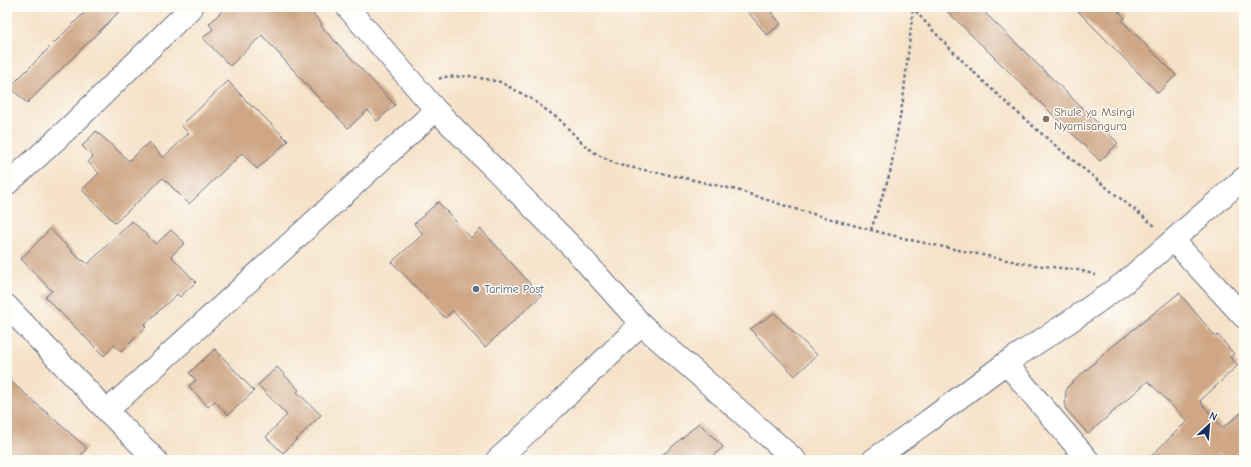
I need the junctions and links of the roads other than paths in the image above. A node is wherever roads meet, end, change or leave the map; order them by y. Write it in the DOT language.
graph roads {
  1 [pos="192,7"];
  2 [pos="347,7"];
  3 [pos="436,110"];
  4 [pos="1244,178"];
  5 [pos="7,184"];
  6 [pos="1173,240"];
  7 [pos="7,306"];
  8 [pos="1244,317"];
  9 [pos="641,324"];
  10 [pos="1006,362"];
  11 [pos="107,411"];
  12 [pos="156,460"];
  13 [pos="498,460"];
  14 [pos="795,460"];
  15 [pos="873,460"];
  16 [pos="1088,460"];
  1 -- 5 [label="street"];
  2 -- 3 [label="street"];
  3 -- 9 [label="street"];
  3 -- 11 [label="street"];
  4 -- 6 [label="street"];
  6 -- 8 [label="street"];
  6 -- 10 [label="street"];
  7 -- 11 [label="street"];
  9 -- 13 [label="street"];
  9 -- 14 [label="street"];
  10 -- 15 [label="street"];
  10 -- 16 [label="street"];
  11 -- 12 [label="street"];
}
